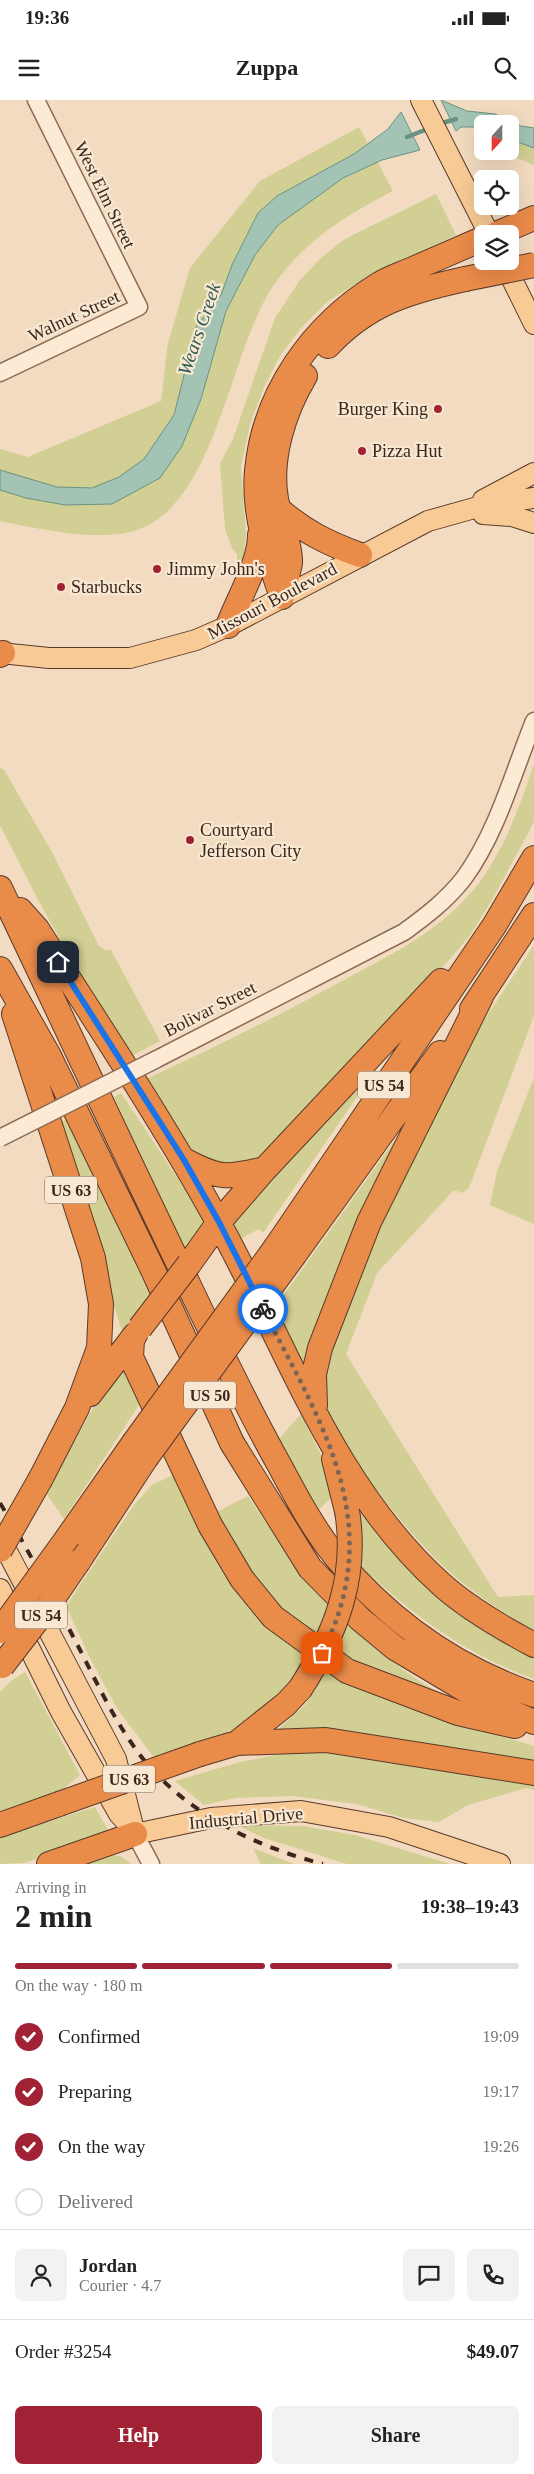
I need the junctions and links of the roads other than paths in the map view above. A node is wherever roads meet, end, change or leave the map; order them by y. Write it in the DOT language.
graph roads {
  1 [pos="36,100"];
  2 [pos="421,100"];
  3 [pos="534,218"];
  4 [pos="485,225"];
  5 [pos="517,225"];
  6 [pos="474,242"];
  7 [pos="534,265"];
  8 [pos="507,270"];
  9 [pos="139,307"];
  10 [pos="534,324"];
  11 [pos="0,373"];
  12 [pos="534,473"];
  13 [pos="534,498"];
  14 [pos="278,509"];
  15 [pos="456,513"];
  16 [pos="260,523"];
  17 [pos="534,523"];
  18 [pos="360,555"];
  19 [pos="282,597"];
  20 [pos="228,626"];
  21 [pos="1,654"];
  22 [pos="534,721"];
  23 [pos="534,858"];
  24 [pos="0,888"];
  25 [pos="534,915"];
  26 [pos="494,926"];
  27 [pos="0,970"];
  28 [pos="0,974"];
  29 [pos="481,997"];
  30 [pos="0,1138"];
  31 [pos="184,1160"];
  32 [pos="265,1169"];
  33 [pos="219,1222"];
  34 [pos="285,1250"];
  35 [pos="136,1334"];
  36 [pos="77,1408"];
  37 [pos="315,1412"];
  38 [pos="329,1440"];
  39 [pos="139,1451"];
  40 [pos="0,1538"];
  41 [pos="0,1550"];
  42 [pos="0,1589"];
  43 [pos="0,1631"];
  44 [pos="534,1645"];
  45 [pos="1,1667"];
  46 [pos="534,1695"];
  47 [pos="534,1722"];
  48 [pos="534,1729"];
  49 [pos="237,1743"];
  50 [pos="534,1773"];
  51 [pos="0,1824"];
  52 [pos="135,1834"];
  53 [pos="49,1864"];
  54 [pos="150,1864"];
  55 [pos="500,1864"];
  1 -- 9 [label="street, West Elm Street"];
  2 -- 4 [label="main road"];
  3 -- 5 [label="highway"];
  6 -- 16 [label="highway"];
  7 -- 14 [label="highway, bridge"];
  8 -- 10 [label="main road"];
  9 -- 11 [label="street, Walnut Street"];
  12 -- 15 [label="main road"];
  13 -- 15 [label="main road, Missouri Boulevard"];
  14 -- 18 [label="highway"];
  14 -- 19 [label="highway"];
  15 -- 17 [label="main road"];
  15 -- 18 [label="main road, Missouri Boulevard"];
  16 -- 19 [label="highway"];
  16 -- 20 [label="highway"];
  18 -- 19 [label="main road, Missouri Boulevard"];
  19 -- 20 [label="main road, Missouri Boulevard"];
  20 -- 21 [label="main road, Missouri Boulevard"];
  22 -- 30 [label="street, Bolivar Street, bridge"];
  23 -- 26 [label="highway, US 54"];
  24 -- 31 [label="highway, US 63"];
  24 -- 46 [label="highway, US 50"];
  25 -- 29 [label="highway, US 54"];
  26 -- 32 [label="highway"];
  26 -- 34 [label="highway, US 54"];
  27 -- 47 [label="highway, US 50"];
  28 -- 36 [label="highway, US 63"];
  29 -- 34 [label="highway, US 54"];
  29 -- 37 [label="highway"];
  31 -- 32 [label="highway"];
  31 -- 33 [label="highway, US 63"];
  32 -- 33 [label="highway"];
  33 -- 35 [label="highway, bridge"];
  33 -- 37 [label="highway, US 63"];
  34 -- 39 [label="highway, US 54, bridge"];
  35 -- 36 [label="highway"];
  35 -- 48 [label="highway"];
  36 -- 41 [label="highway, US 63, bridge"];
  37 -- 38 [label="highway, US 63"];
  38 -- 44 [label="highway"];
  38 -- 49 [label="highway, US 63, bridge"];
  39 -- 43 [label="highway, US 54, bridge"];
  39 -- 45 [label="highway, US 54, bridge"];
  40 -- 52 [label="main road"];
  42 -- 52 [label="main road"];
  49 -- 50 [label="highway"];
  49 -- 51 [label="highway, US 63, bridge"];
  52 -- 53 [label="highway"];
  52 -- 54 [label="street"];
  52 -- 55 [label="main road, Industrial Drive"];
}
